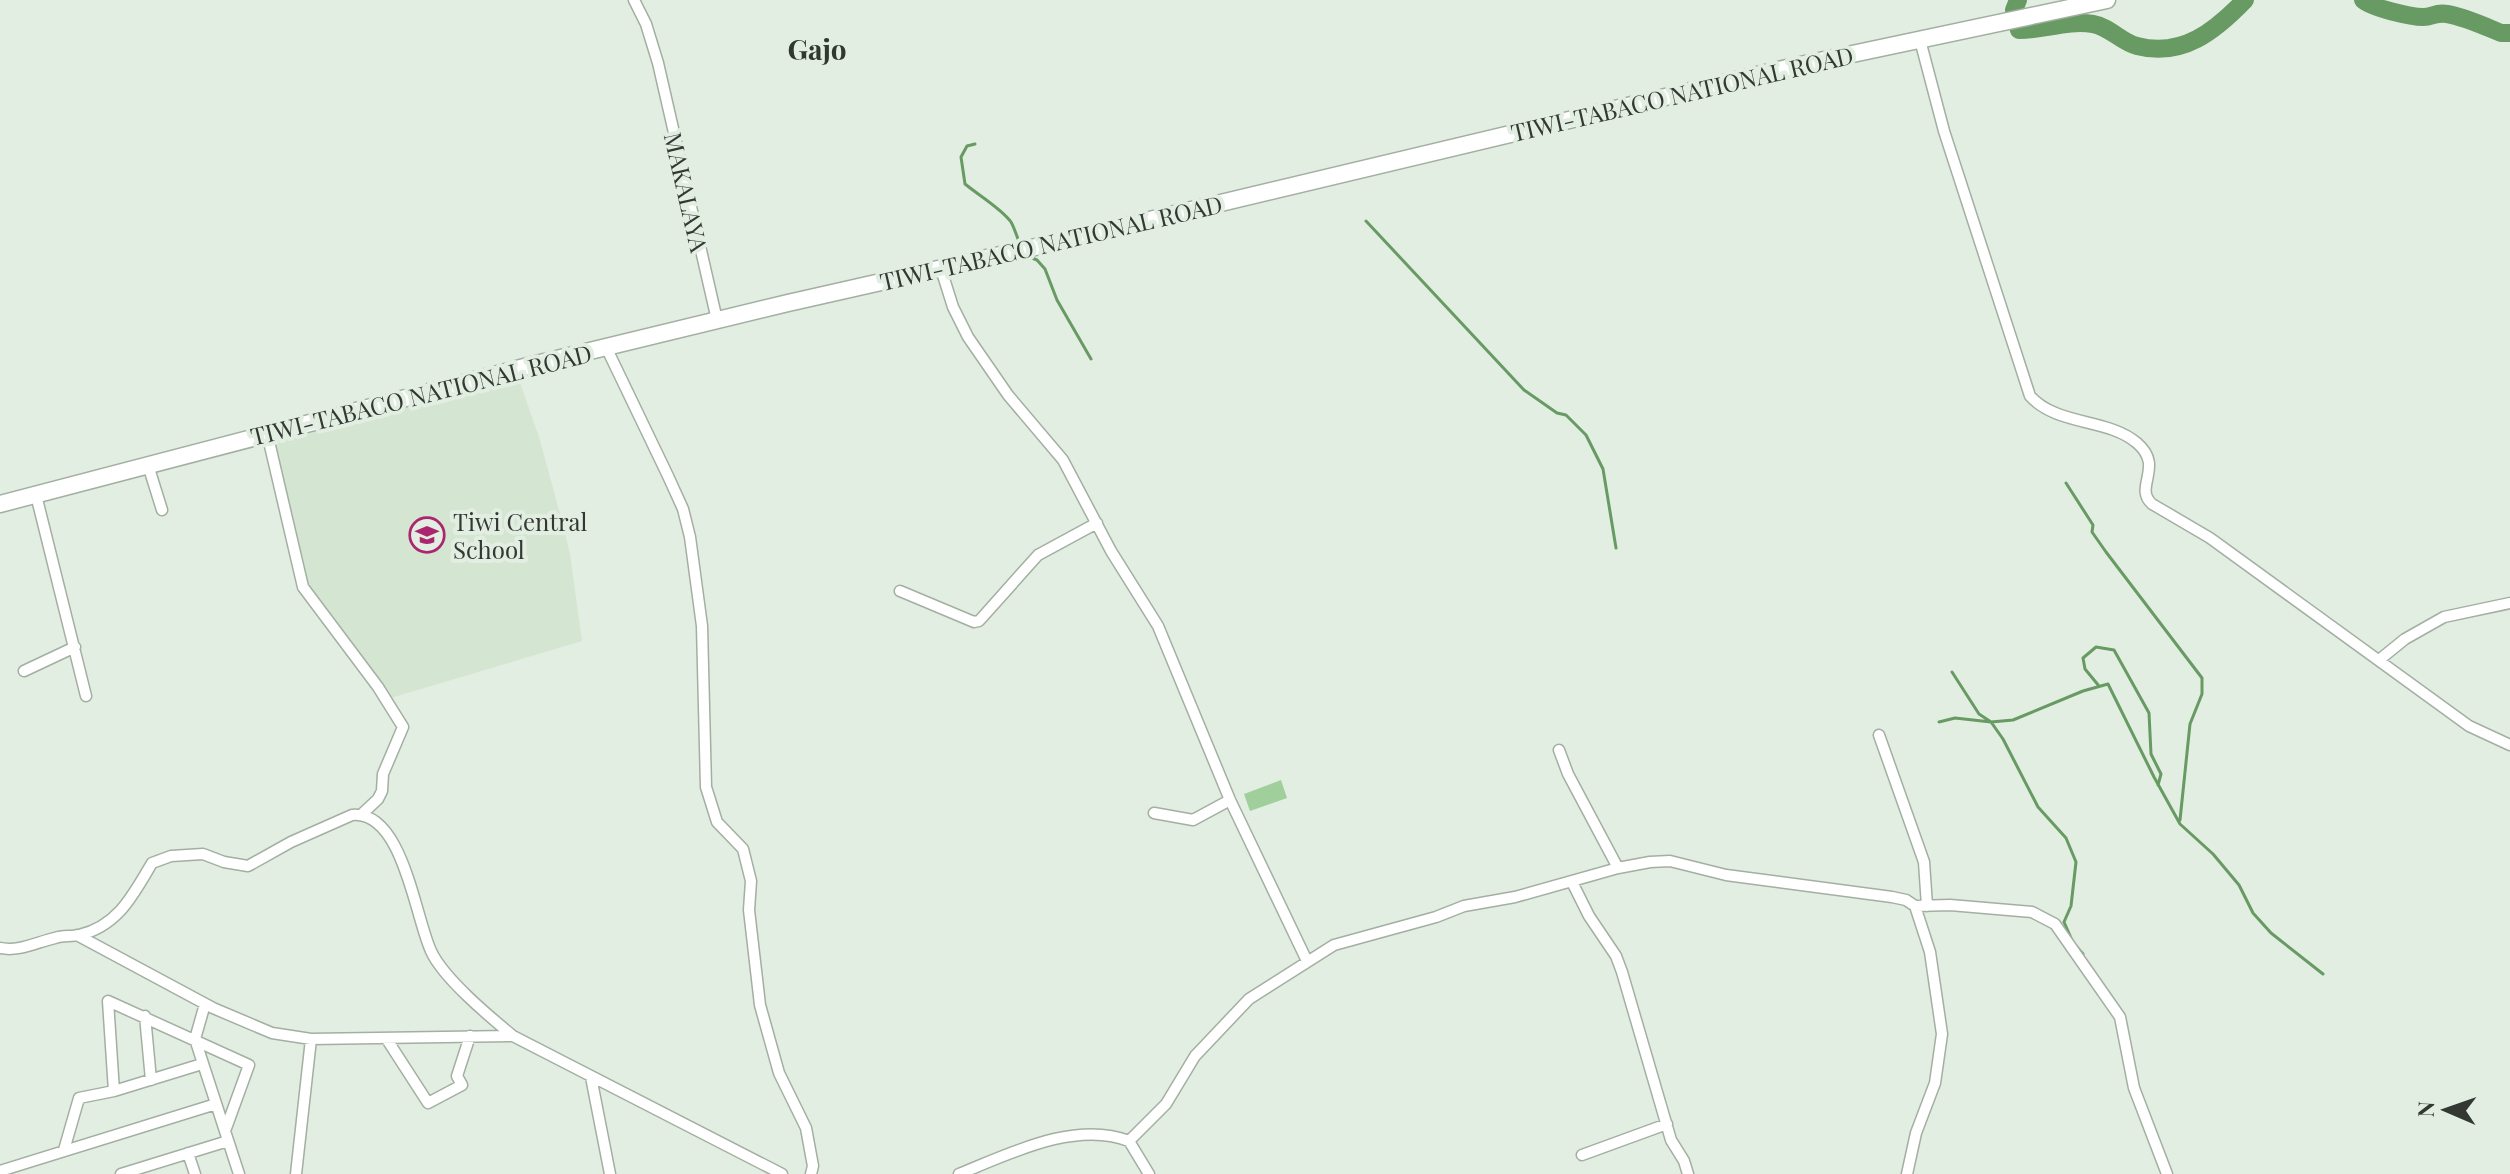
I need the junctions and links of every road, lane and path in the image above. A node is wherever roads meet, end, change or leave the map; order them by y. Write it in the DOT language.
graph roads {
  1 [pos="634,0"];
  2 [pos="2107,0"];
  3 [pos="1920,40"];
  4 [pos="941,269"];
  5 [pos="717,320"];
  6 [pos="606,347"];
  7 [pos="267,433"];
  8 [pos="148,465"];
  9 [pos="36,495"];
  10 [pos="0,504"];
  11 [pos="162,510"];
  12 [pos="1097,523"];
  13 [pos="900,591"];
  14 [pos="2510,603"];
  15 [pos="75,647"];
  16 [pos="2379,660"];
  17 [pos="24,671"];
  18 [pos="86,696"];
  19 [pos="1879,735"];
  20 [pos="2510,745"];
  21 [pos="1559,750"];
  22 [pos="1230,800"];
  23 [pos="1154,813"];
  24 [pos="362,814"];
  25 [pos="1618,868"];
  26 [pos="1572,882"];
  27 [pos="1915,906"];
  28 [pos="1927,906"];
  29 [pos="77,935"];
  30 [pos="0,948"];
  31 [pos="1307,961"];
  32 [pos="205,1004"];
  33 [pos="145,1016"];
  34 [pos="470,1036"];
  35 [pos="513,1036"];
  36 [pos="386,1038"];
  37 [pos="195,1039"];
  38 [pos="311,1039"];
  39 [pos="202,1064"];
  40 [pos="591,1077"];
  41 [pos="151,1080"];
  42 [pos="114,1091"];
  43 [pos="216,1104"];
  44 [pos="1667,1124"];
  45 [pos="226,1136"];
  46 [pos="1129,1141"];
  47 [pos="64,1150"];
  48 [pos="188,1153"];
  49 [pos="1582,1155"];
  50 [pos="159,1169"];
  51 [pos="0,1171"];
  52 [pos="121,1174"];
  53 [pos="195,1174"];
  54 [pos="239,1174"];
  55 [pos="296,1174"];
  56 [pos="610,1174"];
  57 [pos="782,1174"];
  58 [pos="811,1174"];
  59 [pos="959,1174"];
  60 [pos="1149,1174"];
  61 [pos="1688,1174"];
  62 [pos="1907,1174"];
  63 [pos="2167,1174"];
  1 -- 5 [label="street, MAKALAYA"];
  2 -- 3 [label="main road, TIWI-TABACO NATIONAL ROAD"];
  3 -- 4 [label="main road, TIWI-TABACO NATIONAL ROAD"];
  3 -- 16 [label="street"];
  4 -- 5 [label="main road, TIWI-TABACO NATIONAL ROAD"];
  4 -- 12 [label="street"];
  5 -- 6 [label="main road, TIWI-TABACO NATIONAL ROAD"];
  6 -- 7 [label="main road, TIWI-TABACO NATIONAL ROAD"];
  6 -- 58 [label="street"];
  7 -- 8 [label="main road, TIWI-TABACO NATIONAL ROAD"];
  7 -- 24 [label="street"];
  8 -- 9 [label="main road, TIWI-TABACO NATIONAL ROAD"];
  8 -- 11 [label="street"];
  9 -- 10 [label="main road, TIWI-TABACO NATIONAL ROAD"];
  9 -- 15 [label="street"];
  12 -- 13 [label="street"];
  12 -- 22 [label="street"];
  14 -- 16 [label="street"];
  15 -- 17 [label="street"];
  15 -- 18 [label="street"];
  16 -- 20 [label="street"];
  19 -- 28 [label="street"];
  21 -- 25 [label="street"];
  22 -- 23 [label="street"];
  22 -- 31 [label="street"];
  24 -- 29 [label="street"];
  24 -- 35 [label="street"];
  25 -- 26 [label="street"];
  25 -- 27 [label="street"];
  26 -- 31 [label="street"];
  26 -- 44 [label="street"];
  27 -- 28 [label="street"];
  27 -- 62 [label="street"];
  28 -- 63 [label="street"];
  29 -- 30 [label="street"];
  29 -- 32 [label="street"];
  31 -- 46 [label="street"];
  32 -- 37 [label="street"];
  32 -- 38 [label="street"];
  33 -- 37 [label="street"];
  33 -- 41 [label="street"];
  33 -- 42 [label="street"];
  34 -- 35 [label="street"];
  34 -- 36 [label="street"];
  34 -- 36 [label="street"];
  35 -- 40 [label="street"];
  36 -- 38 [label="street"];
  37 -- 39 [label="street"];
  37 -- 45 [label="street"];
  38 -- 55 [label="street"];
  39 -- 41 [label="street"];
  39 -- 43 [label="street"];
  40 -- 56 [label="street"];
  40 -- 57 [label="street"];
  41 -- 42 [label="street"];
  42 -- 47 [label="street"];
  43 -- 45 [label="street"];
  43 -- 47 [label="street"];
  44 -- 49 [label="street"];
  44 -- 61 [label="street"];
  45 -- 48 [label="street"];
  45 -- 54 [label="street"];
  46 -- 59 [label="street"];
  46 -- 60 [label="street"];
  47 -- 51 [label="street"];
  48 -- 50 [label="street"];
  48 -- 53 [label="street"];
  50 -- 52 [label="street"];
}
